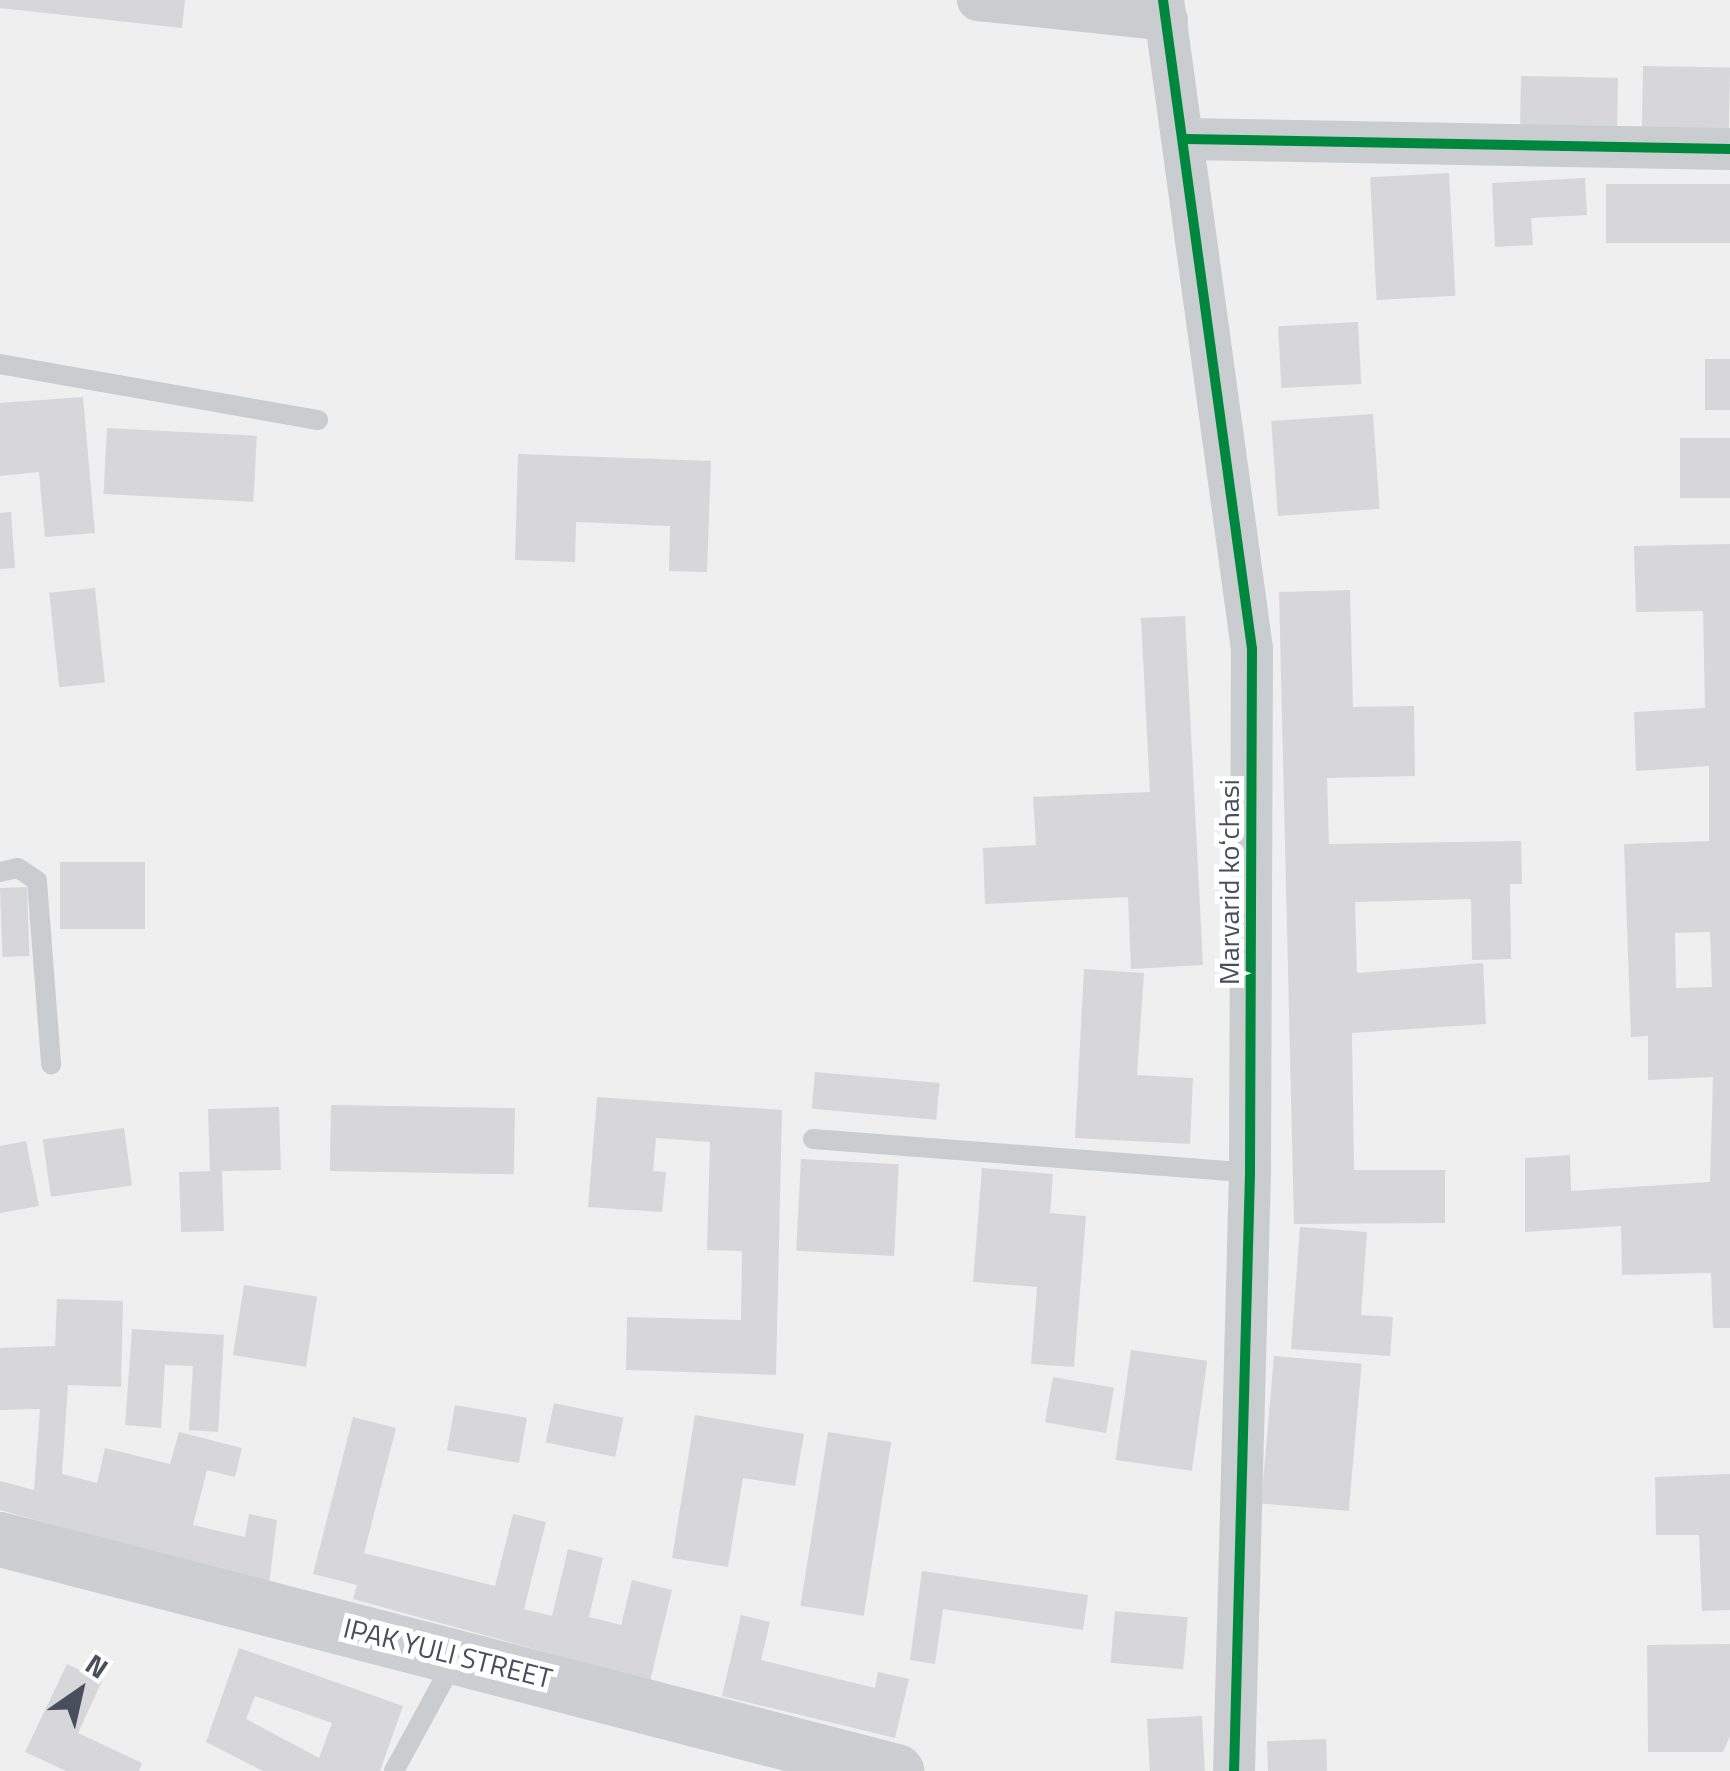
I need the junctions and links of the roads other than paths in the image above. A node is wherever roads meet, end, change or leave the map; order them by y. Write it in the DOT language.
graph roads {
  1 [pos="978,0"];
  2 [pos="1165,10"];
  3 [pos="1185,139"];
  4 [pos="1730,149"];
  5 [pos="0,364"];
  6 [pos="318,420"];
  7 [pos="0,872"];
  8 [pos="52,1064"];
  9 [pos="812,1139"];
  10 [pos="1250,1173"];
  11 [pos="0,1539"];
  12 [pos="457,1655"];
  13 [pos="394,1771"];
  14 [pos="896,1771"];
  15 [pos="1234,1771"];
  1 -- 2 [label="street"];
  2 -- 3 [label="street, Marvarid koʻchasi"];
  3 -- 4 [label="street"];
  3 -- 10 [label="street, Marvarid koʻchasi"];
  5 -- 6 [label="lane"];
  7 -- 8 [label="lane"];
  9 -- 10 [label="lane"];
  10 -- 15 [label="street, Marvarid koʻchasi"];
  11 -- 12 [label="main road, IPAK YULI STREET"];
  12 -- 13 [label="lane"];
  12 -- 14 [label="main road, IPAK YULI STREET"];
}
